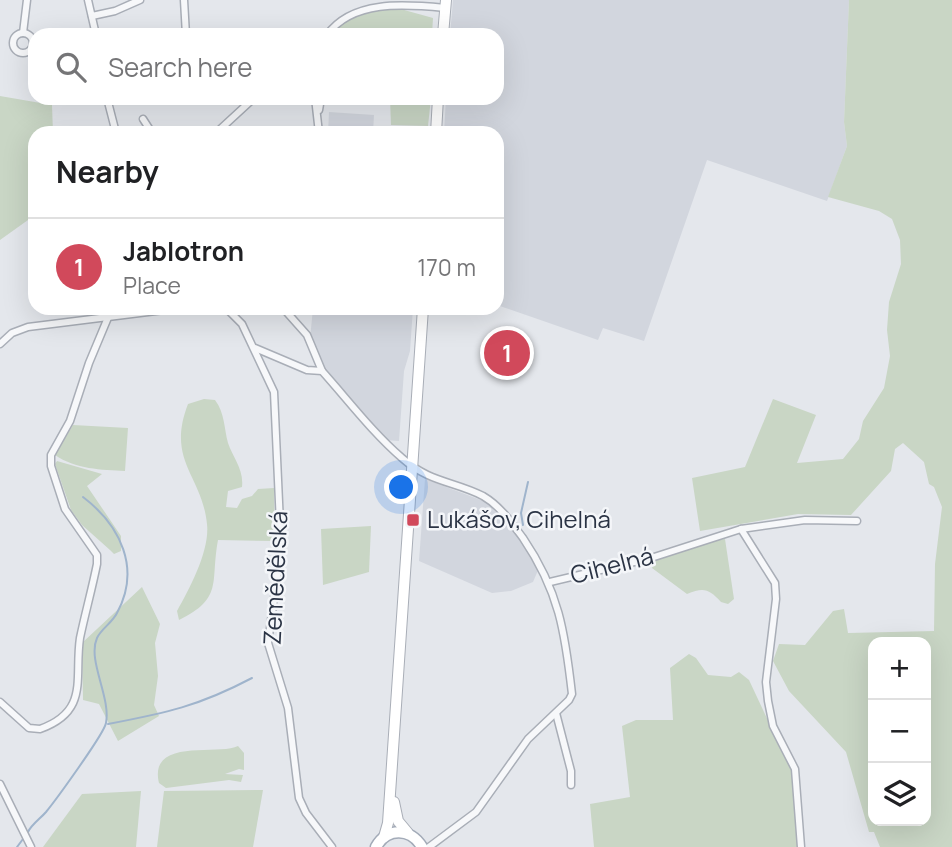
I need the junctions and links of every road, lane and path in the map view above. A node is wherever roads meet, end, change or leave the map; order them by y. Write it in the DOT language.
graph roads {
  1 [pos="27,0"];
  2 [pos="88,0"];
  3 [pos="140,0"];
  4 [pos="184,0"];
  5 [pos="445,4"];
  6 [pos="92,16"];
  7 [pos="95,28"];
  8 [pos="186,28"];
  9 [pos="331,28"];
  10 [pos="443,28"];
  11 [pos="23,33"];
  12 [pos="109,105"];
  13 [pos="246,105"];
  14 [pos="316,105"];
  15 [pos="320,105"];
  16 [pos="438,105"];
  17 [pos="318,112"];
  18 [pos="144,119"];
  19 [pos="114,126"];
  20 [pos="148,126"];
  21 [pos="224,126"];
  22 [pos="318,126"];
  23 [pos="437,126"];
  24 [pos="108,315"];
  25 [pos="129,315"];
  26 [pos="233,315"];
  27 [pos="291,315"];
  28 [pos="423,315"];
  29 [pos="107,318"];
  30 [pos="0,344"];
  31 [pos="255,348"];
  32 [pos="322,370"];
  33 [pos="412,465"];
  34 [pos="858,521"];
  35 [pos="741,529"];
  36 [pos="550,582"];
  37 [pos="0,702"];
  38 [pos="556,713"];
  39 [pos="393,759"];
  40 [pos="0,784"];
  41 [pos="570,785"];
  42 [pos="446,835"];
  43 [pos="384,837"];
  44 [pos="415,839"];
  45 [pos="31,847"];
  46 [pos="332,847"];
  47 [pos="376,847"];
  48 [pos="429,847"];
  49 [pos="801,847"];
  1 -- 11 [label="street"];
  2 -- 6 [label="street"];
  3 -- 6 [label="street"];
  4 -- 8 [label="street"];
  5 -- 9 [label="street"];
  5 -- 10 [label="street"];
  6 -- 7 [label="street"];
  12 -- 19 [label="street"];
  13 -- 21 [label="street"];
  14 -- 17 [label="street"];
  15 -- 17 [label="street"];
  16 -- 23 [label="street"];
  17 -- 22 [label="street"];
  18 -- 20 [label="street"];
  24 -- 29 [label="street"];
  25 -- 29 [label="street"];
  26 -- 31 [label="street, Zemědělská"];
  27 -- 32 [label="street, Cihelná"];
  28 -- 33 [label="street"];
  29 -- 30 [label="street"];
  29 -- 37 [label="street"];
  31 -- 32 [label="street"];
  31 -- 46 [label="street, Zemědělská"];
  32 -- 33 [label="street, Cihelná"];
  33 -- 36 [label="street, Cihelná"];
  33 -- 39 [label="street"];
  34 -- 35 [label="street, Cihelná"];
  35 -- 36 [label="street, Cihelná"];
  35 -- 49 [label="street"];
  36 -- 38 [label="street"];
  38 -- 41 [label="street"];
  38 -- 42 [label="street"];
  39 -- 43 [label="street"];
  39 -- 44 [label="street"];
  40 -- 45 [label="street"];
  42 -- 44 [label="street"];
  42 -- 48 [label="street"];
  43 -- 44 [label="main road"];
  43 -- 47 [label="main road"];
}
